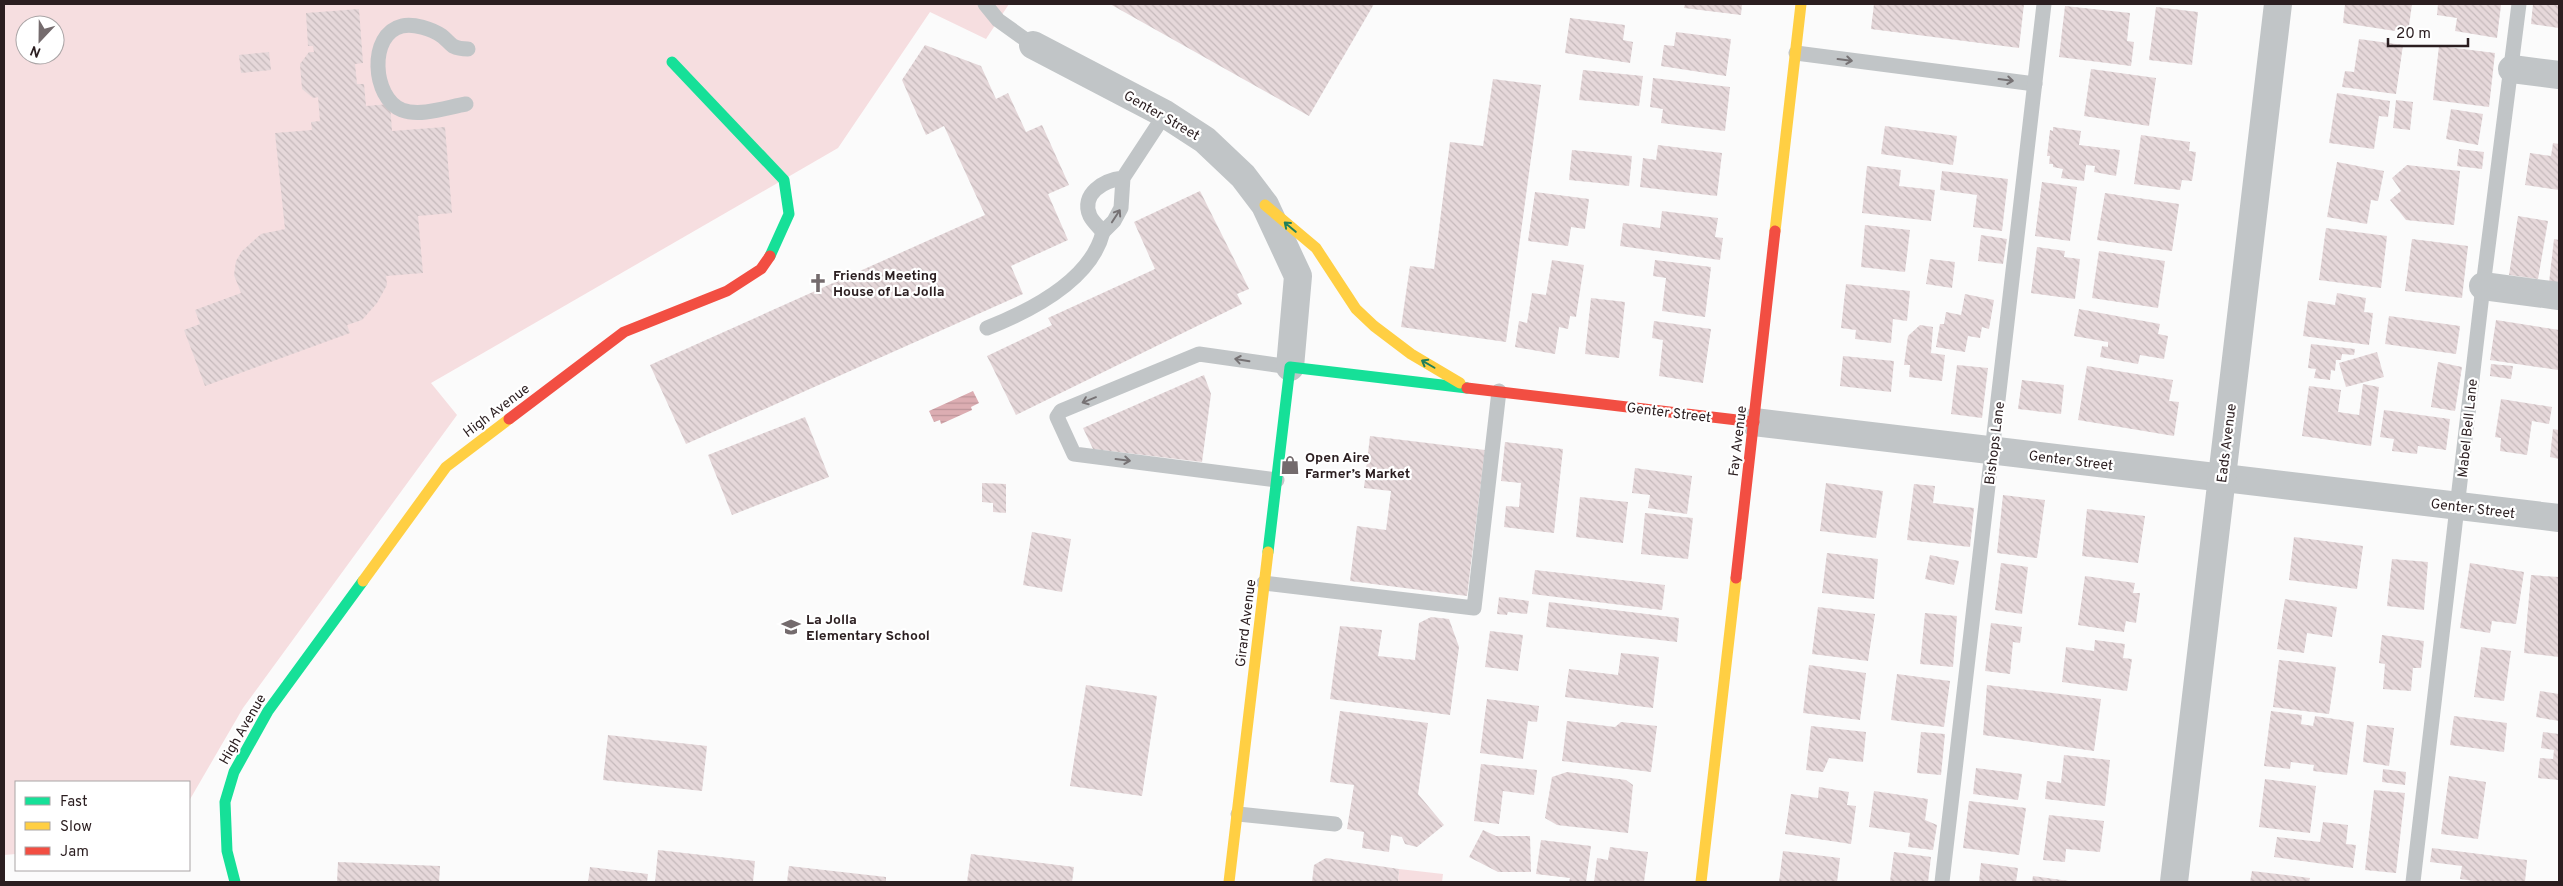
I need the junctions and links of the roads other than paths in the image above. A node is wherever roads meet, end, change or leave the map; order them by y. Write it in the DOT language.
graph roads {
  1 [pos="985,4"];
  2 [pos="1801,4"];
  3 [pos="2044,4"];
  4 [pos="2278,4"];
  5 [pos="2519,4"];
  6 [pos="1033,45"];
  7 [pos="468,50"];
  8 [pos="1796,53"];
  9 [pos="672,62"];
  10 [pos="2512,69"];
  11 [pos="2559,75"];
  12 [pos="2035,84"];
  13 [pos="466,104"];
  14 [pos="1166,114"];
  15 [pos="1123,178"];
  16 [pos="1265,205"];
  17 [pos="1103,232"];
  18 [pos="2483,286"];
  19 [pos="2559,296"];
  20 [pos="987,328"];
  21 [pos="1290,367"];
  22 [pos="1470,388"];
  23 [pos="1499,392"];
  24 [pos="1754,422"];
  25 [pos="1993,451"];
  26 [pos="2222,478"];
  27 [pos="1277,480"];
  28 [pos="2459,506"];
  29 [pos="2559,518"];
  30 [pos="1264,583"];
  31 [pos="1238,814"];
  32 [pos="1335,824"];
  33 [pos="234,882"];
  34 [pos="1230,882"];
  35 [pos="1701,882"];
  36 [pos="1942,882"];
  37 [pos="2174,882"];
  38 [pos="2413,882"];
  1 -- 6 [label="lane"];
  2 -- 8 [label="street, Fay Avenue"];
  3 -- 12 [label="lane, Bishops Lane"];
  4 -- 26 [label="street, Eads Avenue"];
  5 -- 10 [label="lane, Mabel Bell Lane"];
  6 -- 14 [label="street, Genter Street"];
  7 -- 13 [label="lane"];
  8 -- 12 [label="lane, one-way"];
  8 -- 24 [label="street, Fay Avenue"];
  9 -- 33 [label="street, High Avenue"];
  10 -- 11 [label="street"];
  10 -- 18 [label="lane, Mabel Bell Lane"];
  12 -- 25 [label="lane, Bishops Lane"];
  14 -- 15 [label="lane"];
  14 -- 16 [label="street, Genter Street"];
  17 -- 15 [label="lane, one-way"];
  15 -- 17 [label="lane"];
  16 -- 21 [label="street, Genter Street"];
  22 -- 16 [label="street, one-way"];
  17 -- 20 [label="lane"];
  18 -- 19 [label="street"];
  18 -- 28 [label="lane, Mabel Bell Lane"];
  21 -- 22 [label="street, Genter Street"];
  21 -- 27 [label="street, Girard Avenue"];
  21 -- 27 [label="lane, one-way"];
  22 -- 23 [label="street, Genter Street"];
  23 -- 24 [label="street, Genter Street"];
  23 -- 30 [label="lane"];
  24 -- 25 [label="street, Genter Street"];
  24 -- 35 [label="street, Fay Avenue"];
  25 -- 26 [label="street, Genter Street"];
  25 -- 36 [label="lane, Bishops Lane"];
  26 -- 28 [label="street, Genter Street"];
  26 -- 37 [label="street, Eads Avenue"];
  27 -- 30 [label="street, Girard Avenue"];
  28 -- 29 [label="street, Genter Street"];
  28 -- 38 [label="lane, Mabel Bell Lane"];
  30 -- 31 [label="street, Girard Avenue"];
  31 -- 32 [label="lane"];
  31 -- 34 [label="street, Girard Avenue"];
}
